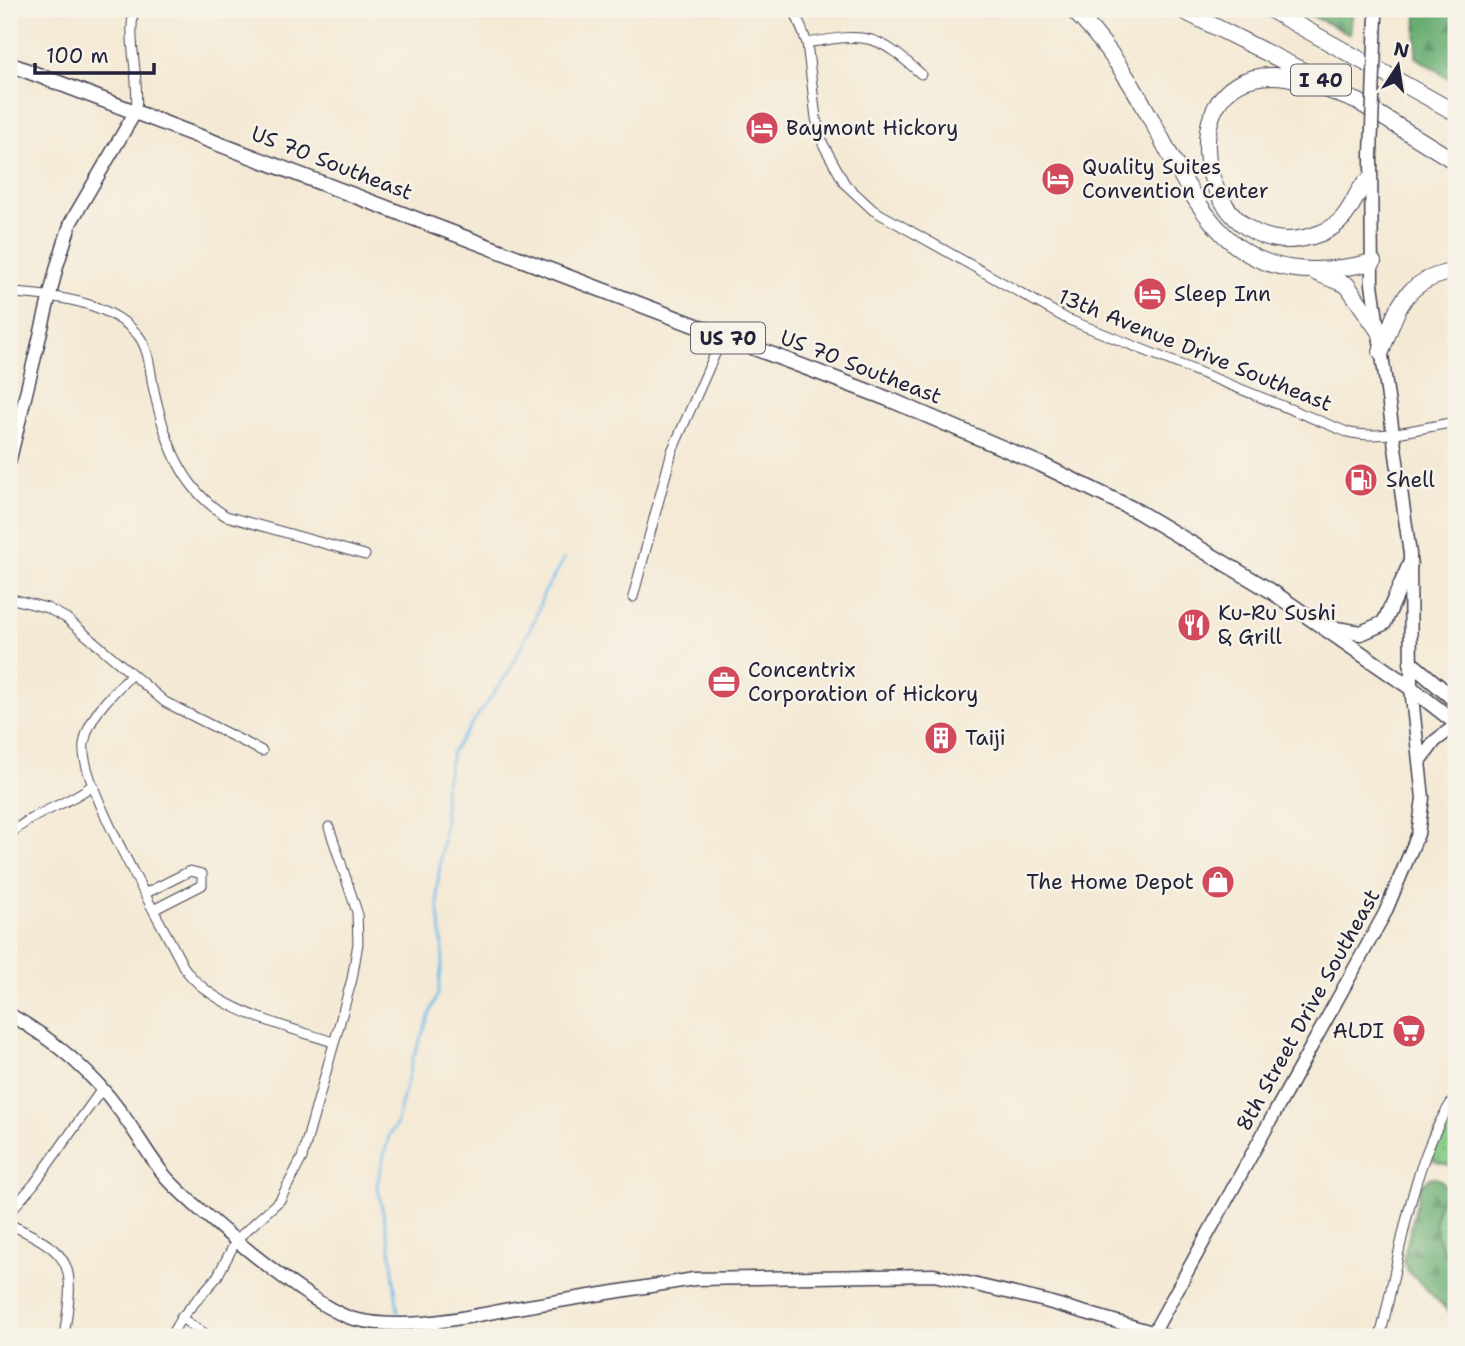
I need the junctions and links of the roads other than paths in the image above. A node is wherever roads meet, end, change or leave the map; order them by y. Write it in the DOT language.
graph roads {
  1 [pos="134,9"];
  2 [pos="794,9"];
  3 [pos="1072,9"];
  4 [pos="1180,9"];
  5 [pos="1269,9"];
  6 [pos="1376,12"];
  7 [pos="807,43"];
  8 [pos="9,64"];
  9 [pos="921,74"];
  10 [pos="1359,102"];
  11 [pos="136,111"];
  12 [pos="1456,113"];
  13 [pos="1456,162"];
  14 [pos="1370,180"];
  15 [pos="1373,262"];
  16 [pos="1301,269"];
  17 [pos="1456,271"];
  18 [pos="9,293"];
  19 [pos="50,296"];
  20 [pos="1378,330"];
  21 [pos="723,336"];
  22 [pos="1381,352"];
  23 [pos="1456,422"];
  24 [pos="1393,432"];
  25 [pos="9,463"];
  26 [pos="365,555"];
  27 [pos="1410,565"];
  28 [pos="633,597"];
  29 [pos="9,598"];
  30 [pos="1322,626"];
  31 [pos="1411,663"];
  32 [pos="132,674"];
  33 [pos="1411,688"];
  34 [pos="1456,701"];
  35 [pos="1456,724"];
  36 [pos="262,751"];
  37 [pos="1421,760"];
  38 [pos="91,786"];
  39 [pos="329,827"];
  40 [pos="9,835"];
  41 [pos="146,893"];
  42 [pos="155,909"];
  43 [pos="9,1014"];
  44 [pos="333,1042"];
  45 [pos="102,1089"];
  46 [pos="1456,1096"];
  47 [pos="9,1213"];
  48 [pos="9,1224"];
  49 [pos="237,1239"];
  50 [pos="181,1318"];
  51 [pos="433,1321"];
  52 [pos="1153,1334"];
  53 [pos="64,1337"];
  54 [pos="170,1337"];
  55 [pos="210,1337"];
  56 [pos="435,1337"];
  57 [pos="1169,1337"];
  58 [pos="1380,1337"];
  1 -- 11 [label="street"];
  2 -- 7 [label="street, 13th Avenue Drive Southeast"];
  3 -- 16 [label="highway"];
  4 -- 10 [label="highway, I 40"];
  5 -- 12 [label="highway, I 40"];
  6 -- 14 [label="street, 8th Street Drive Southeast, bridge"];
  7 -- 9 [label="street"];
  7 -- 24 [label="street, 13th Avenue Drive Southeast"];
  8 -- 11 [label="main road, US 70 Southeast / US 70"];
  10 -- 13 [label="highway, I 40"];
  10 -- 14 [label="highway"];
  11 -- 19 [label="street"];
  11 -- 21 [label="main road, US 70 Southeast / US 70"];
  14 -- 15 [label="street, 8th Street Drive Southeast"];
  15 -- 16 [label="highway"];
  15 -- 20 [label="street, 8th Street Drive Southeast"];
  16 -- 20 [label="highway"];
  17 -- 22 [label="highway"];
  18 -- 19 [label="street"];
  19 -- 25 [label="street"];
  19 -- 26 [label="street"];
  20 -- 22 [label="street, 8th Street Drive Southeast"];
  21 -- 28 [label="street"];
  21 -- 30 [label="main road, US 70 Southeast / US 70"];
  22 -- 24 [label="street, 8th Street Drive Southeast"];
  23 -- 24 [label="street, 13th Avenue Drive Southeast"];
  24 -- 27 [label="street, 8th Street Drive Southeast"];
  27 -- 30 [label="main road"];
  27 -- 31 [label="street, 8th Street Drive Southeast"];
  29 -- 32 [label="street"];
  30 -- 33 [label="main road, US 70 Southeast / US 70"];
  31 -- 33 [label="street, 8th Street Drive Southeast"];
  31 -- 34 [label="main road"];
  32 -- 36 [label="street"];
  32 -- 38 [label="street"];
  33 -- 35 [label="main road, US 70 Southeast / US 70"];
  33 -- 37 [label="street, 8th Street Drive Southeast"];
  35 -- 37 [label="street"];
  37 -- 52 [label="street, 8th Street Drive Southeast"];
  38 -- 40 [label="street"];
  38 -- 41 [label="street"];
  39 -- 44 [label="street"];
  41 -- 42 [label="street"];
  41 -- 42 [label="street"];
  42 -- 44 [label="street"];
  43 -- 45 [label="street"];
  44 -- 49 [label="street"];
  45 -- 47 [label="street"];
  45 -- 49 [label="street"];
  46 -- 58 [label="street"];
  48 -- 53 [label="street"];
  49 -- 50 [label="street"];
  49 -- 51 [label="street"];
  50 -- 54 [label="street"];
  50 -- 55 [label="street"];
  51 -- 52 [label="street"];
  51 -- 56 [label="street"];
  52 -- 57 [label="street"];
}
